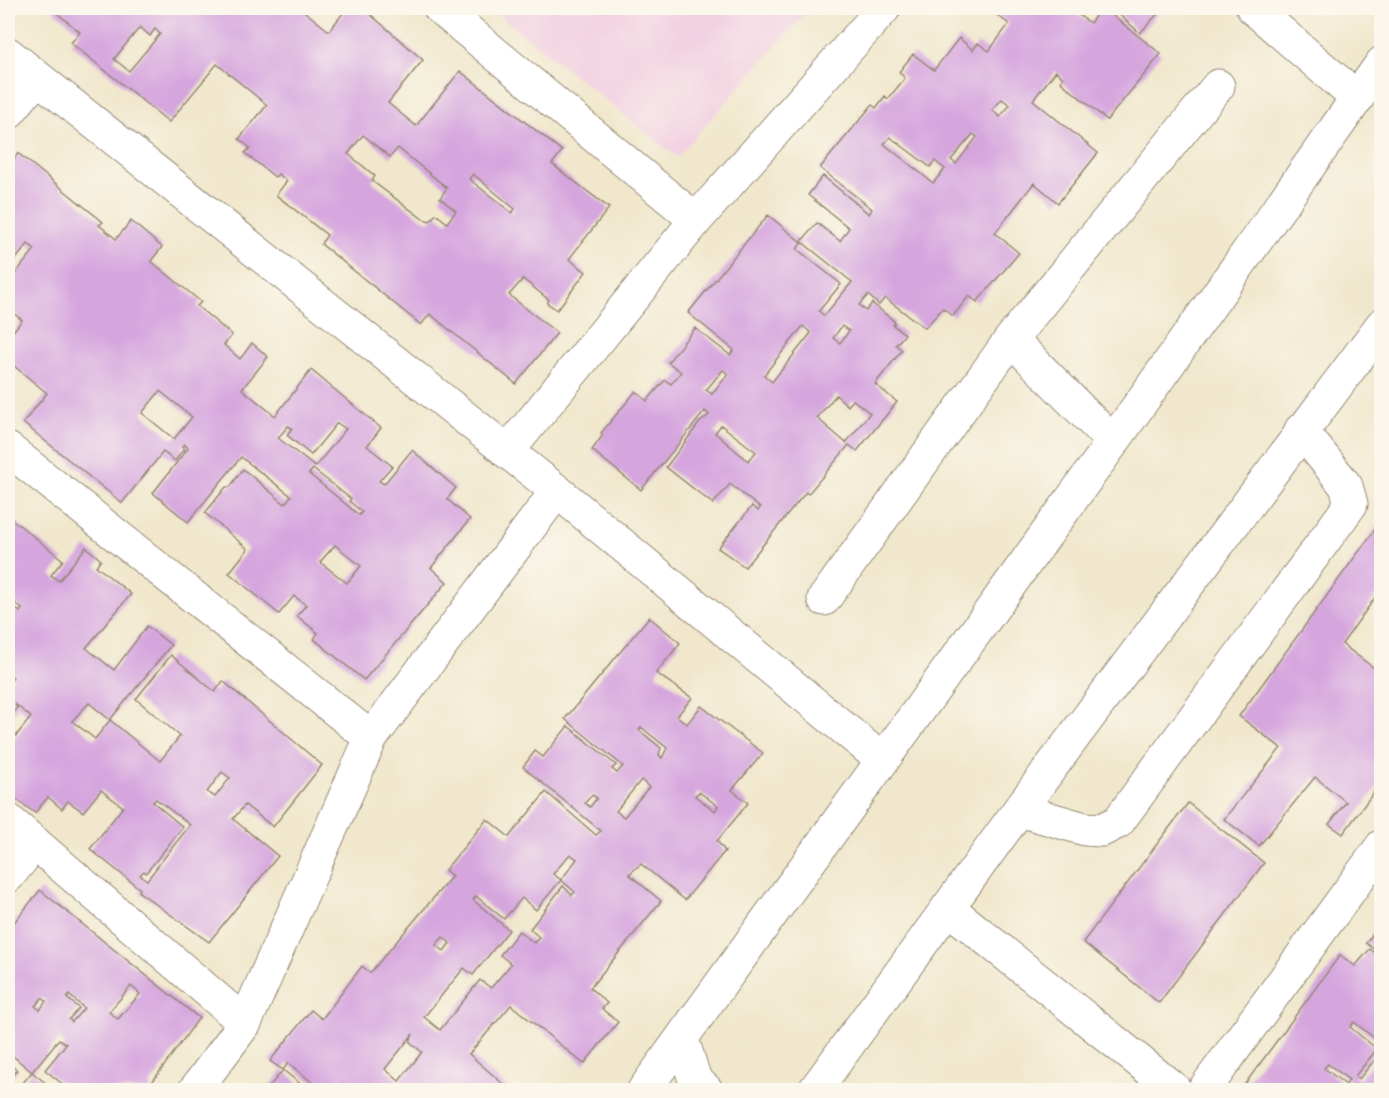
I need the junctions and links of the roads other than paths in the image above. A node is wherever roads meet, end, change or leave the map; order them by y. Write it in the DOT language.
graph roads {
  1 [pos="440,8"];
  2 [pos="884,8"];
  3 [pos="1253,8"];
  4 [pos="8,54"];
  5 [pos="1382,63"];
  6 [pos="37,78"];
  7 [pos="1218,86"];
  8 [pos="1357,98"];
  9 [pos="8,113"];
  10 [pos="696,220"];
  11 [pos="1381,325"];
  12 [pos="1011,339"];
  13 [pos="1301,430"];
  14 [pos="1113,442"];
  15 [pos="8,449"];
  16 [pos="507,453"];
  17 [pos="556,491"];
  18 [pos="824,599"];
  19 [pos="371,738"];
  20 [pos="881,759"];
  21 [pos="1019,810"];
  22 [pos="8,820"];
  23 [pos="35,843"];
  24 [pos="1380,853"];
  25 [pos="8,876"];
  26 [pos="948,908"];
  27 [pos="245,1023"];
  28 [pos="682,1039"];
  29 [pos="195,1090"];
  30 [pos="644,1090"];
  31 [pos="706,1090"];
  32 [pos="815,1090"];
  33 [pos="1175,1090"];
  34 [pos="1204,1090"];
  1 -- 10 [label="street"];
  2 -- 10 [label="street"];
  3 -- 8 [label="street"];
  4 -- 6 [label="street"];
  5 -- 8 [label="street"];
  6 -- 9 [label="street"];
  6 -- 16 [label="street"];
  7 -- 12 [label="street"];
  8 -- 14 [label="street"];
  10 -- 16 [label="street"];
  11 -- 13 [label="street"];
  12 -- 14 [label="street"];
  12 -- 18 [label="street"];
  13 -- 21 [label="street"];
  13 -- 21 [label="street"];
  14 -- 20 [label="street"];
  15 -- 19 [label="street"];
  16 -- 17 [label="street"];
  17 -- 19 [label="street"];
  17 -- 20 [label="street"];
  19 -- 27 [label="street"];
  20 -- 28 [label="street"];
  21 -- 26 [label="street"];
  22 -- 23 [label="street"];
  23 -- 25 [label="street"];
  23 -- 27 [label="street"];
  24 -- 34 [label="street"];
  26 -- 32 [label="street"];
  26 -- 33 [label="street"];
  27 -- 29 [label="street"];
  28 -- 30 [label="street"];
  28 -- 31 [label="street"];
}
